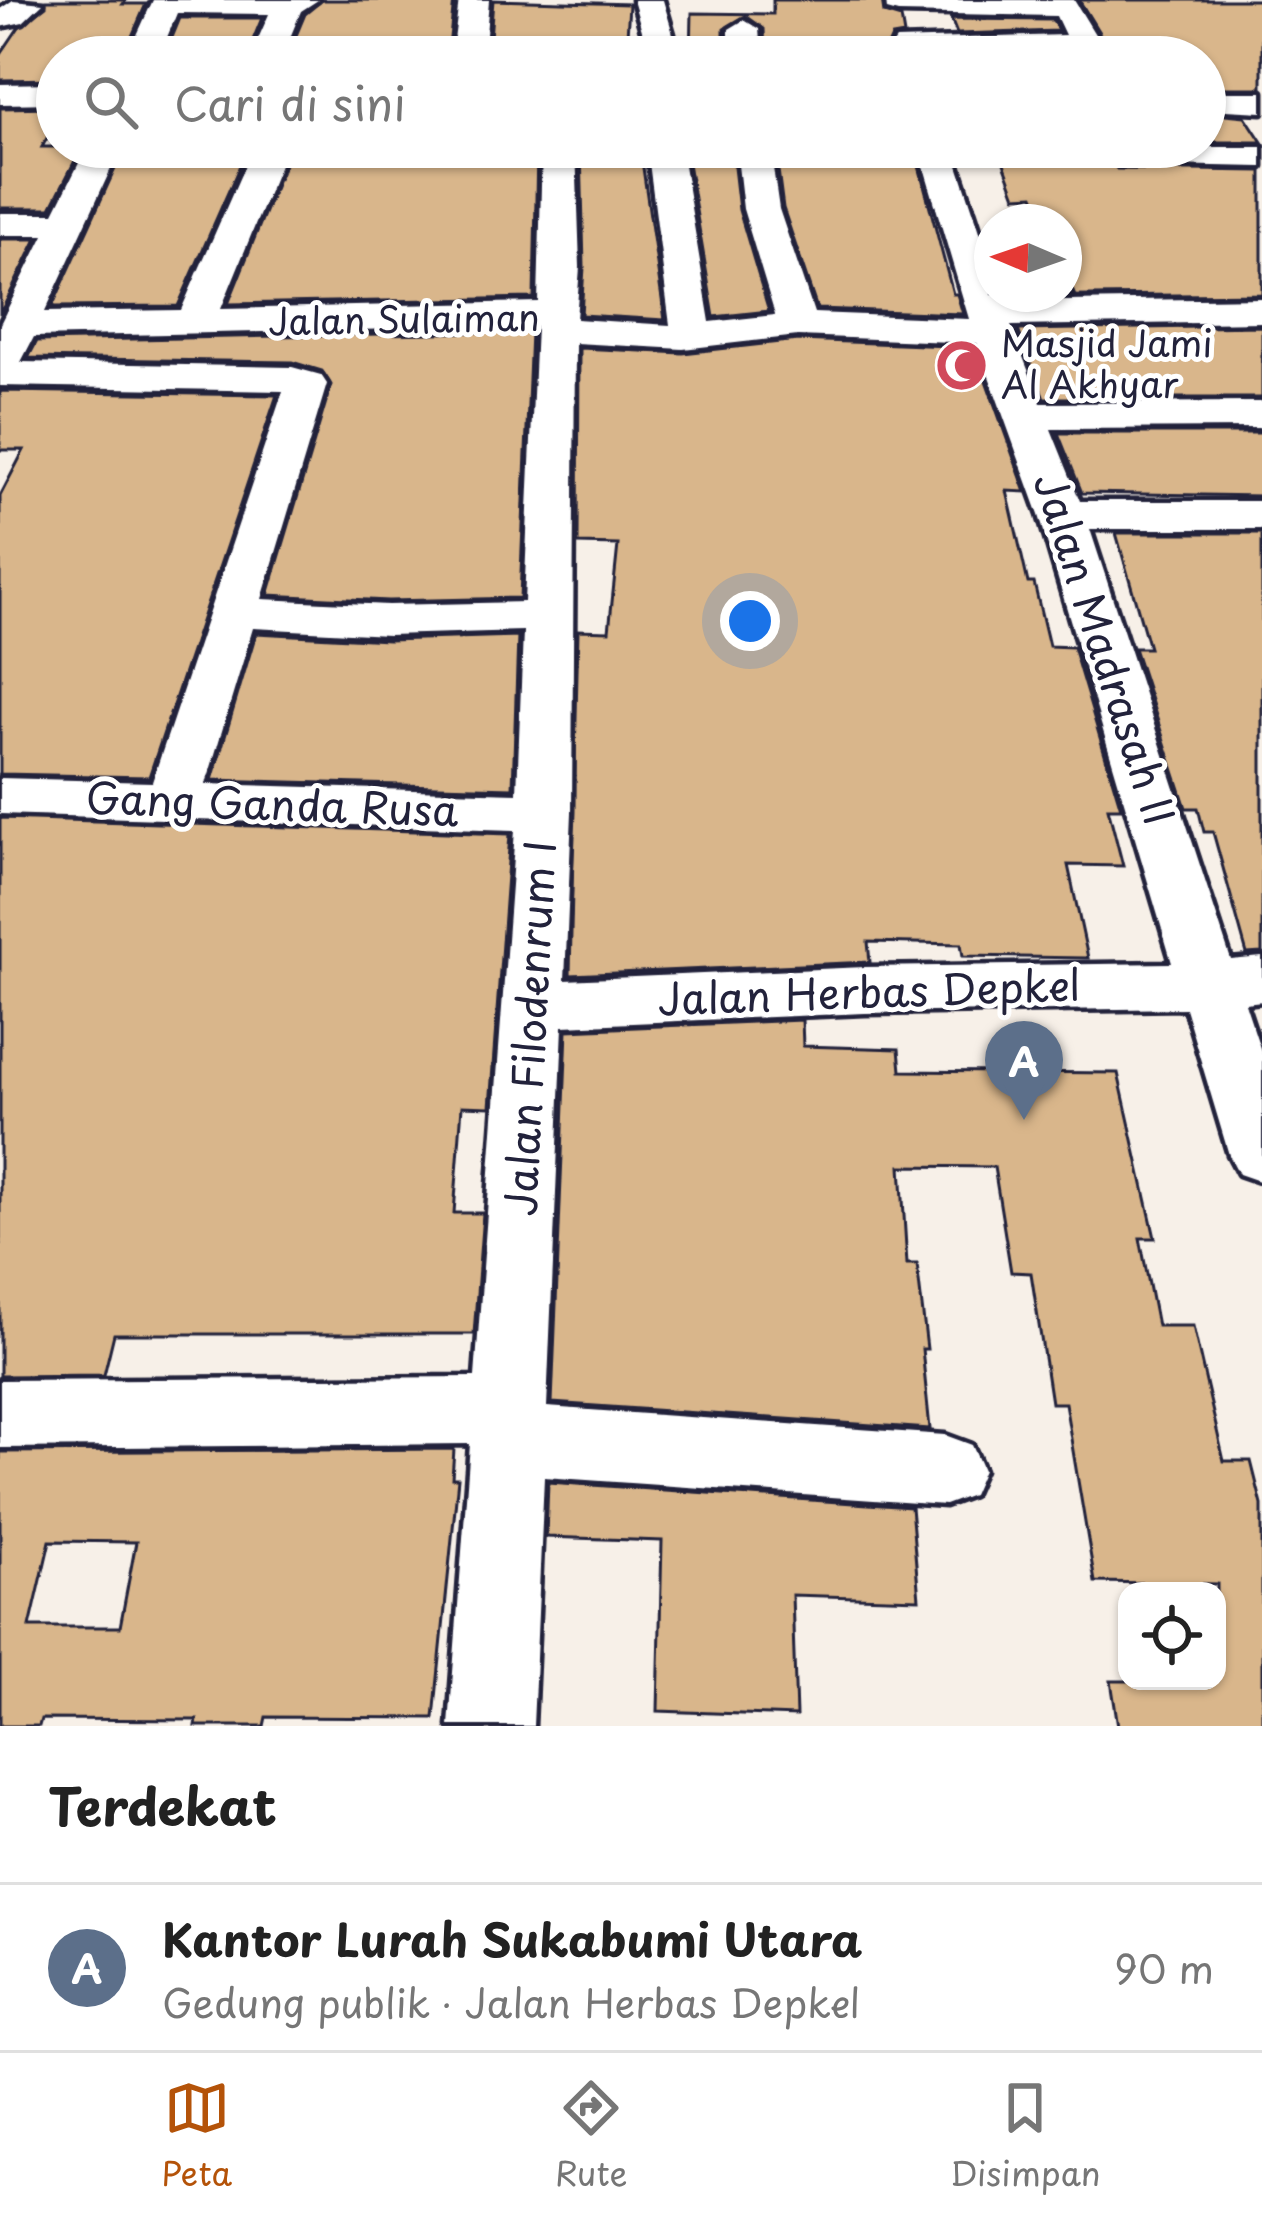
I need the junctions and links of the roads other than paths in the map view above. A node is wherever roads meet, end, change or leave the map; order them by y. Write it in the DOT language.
graph roads {
  1 [pos="8,0"];
  2 [pos="474,0"];
  3 [pos="648,0"];
  4 [pos="167,2"];
  5 [pos="898,2"];
  6 [pos="295,3"];
  7 [pos="1078,4"];
  8 [pos="0,18"];
  9 [pos="152,36"];
  10 [pos="277,36"];
  11 [pos="470,36"];
  12 [pos="658,36"];
  13 [pos="905,36"];
  14 [pos="1083,36"];
  15 [pos="36,93"];
  16 [pos="0,94"];
  17 [pos="1226,102"];
  18 [pos="1262,103"];
  19 [pos="1226,158"];
  20 [pos="1262,158"];
  21 [pos="94,168"];
  22 [pos="261,168"];
  23 [pos="560,168"];
  24 [pos="667,168"];
  25 [pos="756,168"];
  26 [pos="942,168"];
  27 [pos="0,224"];
  28 [pos="69,224"];
  29 [pos="1262,310"];
  30 [pos="556,321"];
  31 [pos="991,323"];
  32 [pos="194,324"];
  33 [pos="798,324"];
  34 [pos="19,325"];
  35 [pos="692,337"];
  36 [pos="0,370"];
  37 [pos="1262,415"];
  38 [pos="1028,416"];
  39 [pos="1062,515"];
  40 [pos="1262,515"];
  41 [pos="233,612"];
  42 [pos="548,616"];
  43 [pos="0,796"];
  44 [pos="172,804"];
  45 [pos="544,812"];
  46 [pos="1234,982"];
  47 [pos="531,1004"];
  48 [pos="1262,1155"];
  49 [pos="0,1414"];
  50 [pos="509,1425"];
  51 [pos="945,1470"];
  52 [pos="491,1726"];
  1 -- 8 [label="street"];
  2 -- 11 [label="street"];
  3 -- 12 [label="street"];
  4 -- 6 [label="street"];
  4 -- 9 [label="street"];
  5 -- 7 [label="street"];
  5 -- 13 [label="street"];
  6 -- 10 [label="street"];
  7 -- 14 [label="street"];
  15 -- 16 [label="street"];
  17 -- 18 [label="street"];
  19 -- 20 [label="street"];
  21 -- 28 [label="street"];
  22 -- 32 [label="street"];
  23 -- 30 [label="street, Jalan Filodenrum I"];
  24 -- 35 [label="street"];
  25 -- 33 [label="street"];
  26 -- 31 [label="street, Jalan Madrasah II"];
  27 -- 28 [label="street"];
  28 -- 34 [label="street"];
  29 -- 31 [label="street, Jalan Sulaiman"];
  30 -- 32 [label="street, Jalan Sulaiman"];
  30 -- 35 [label="street, Jalan Sulaiman"];
  30 -- 42 [label="street, Jalan Filodenrum I"];
  31 -- 33 [label="street, Jalan Sulaiman"];
  31 -- 38 [label="street, Jalan Madrasah II"];
  32 -- 34 [label="street, Jalan Sulaiman"];
  33 -- 35 [label="street, Jalan Sulaiman"];
  34 -- 36 [label="street"];
  36 -- 41 [label="street"];
  37 -- 38 [label="street"];
  38 -- 39 [label="street, Jalan Madrasah II"];
  39 -- 40 [label="street"];
  39 -- 46 [label="street, Jalan Madrasah II"];
  41 -- 42 [label="street"];
  41 -- 44 [label="street"];
  42 -- 45 [label="street, Jalan Filodenrum I"];
  43 -- 44 [label="street, Gang Ganda Rusa"];
  44 -- 45 [label="street, Gang Ganda Rusa"];
  45 -- 47 [label="street, Jalan Filodenrum I"];
  46 -- 47 [label="street, Jalan Herbas Depkel"];
  46 -- 48 [label="street, Jalan Madrasah II"];
  47 -- 50 [label="street, Jalan Filodenrum I"];
  49 -- 50 [label="street"];
  50 -- 51 [label="street"];
  50 -- 52 [label="street, Jalan Filodenrum I"];
}
